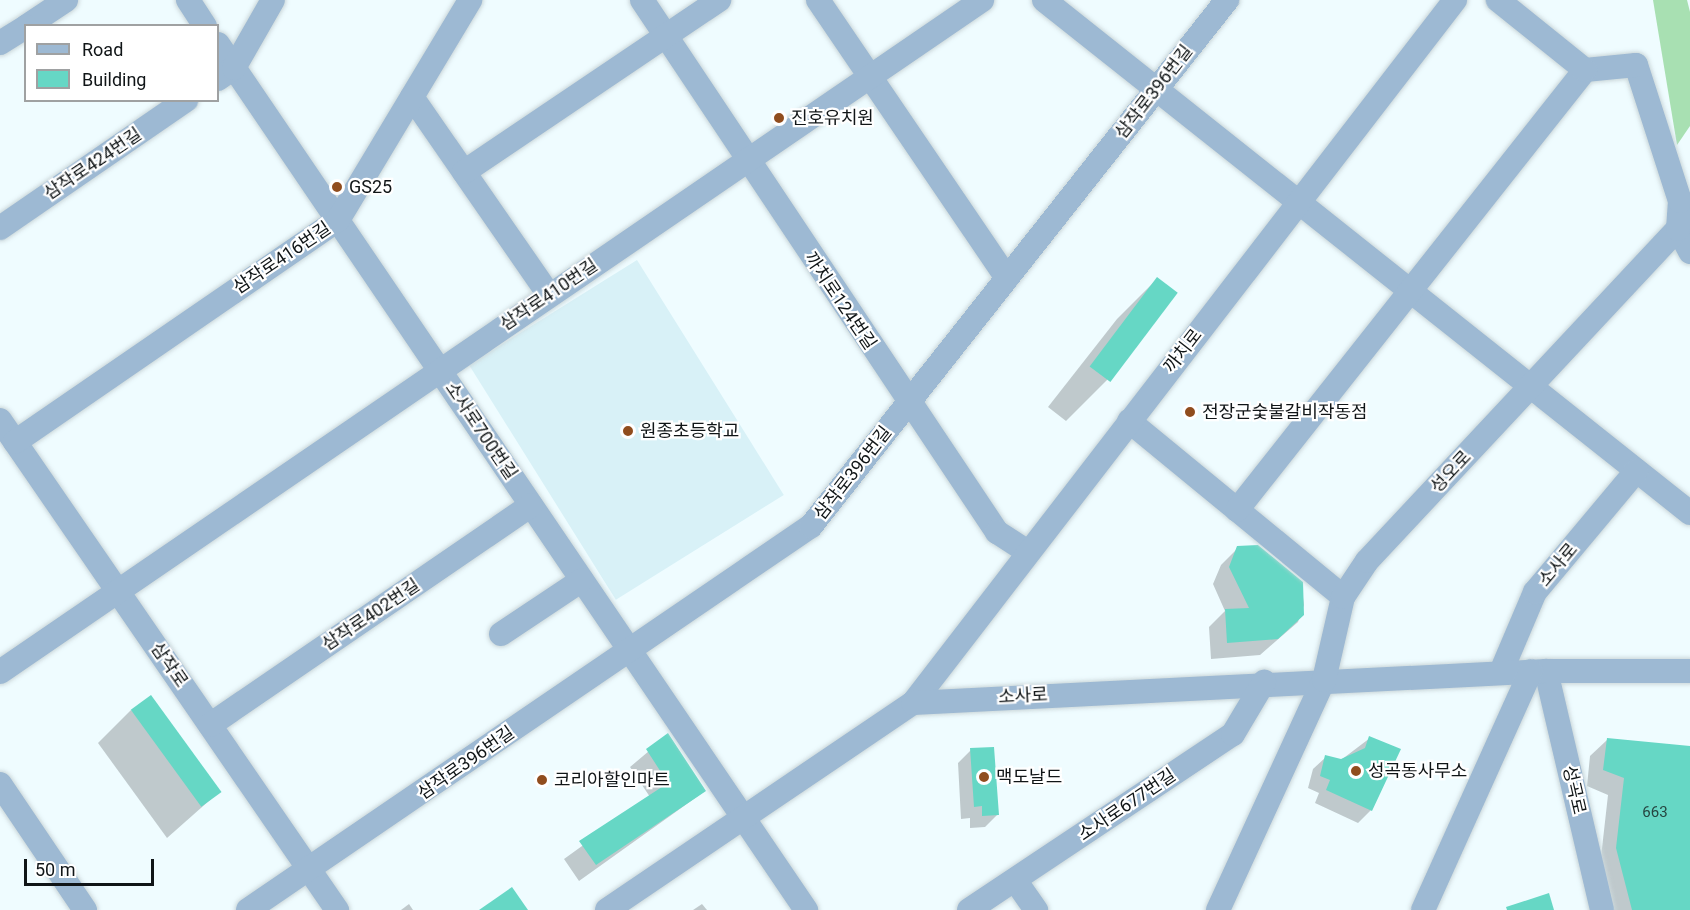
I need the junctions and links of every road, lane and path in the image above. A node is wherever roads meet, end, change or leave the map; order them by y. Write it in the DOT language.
graph roads {
  1 [pos="66,0"];
  2 [pos="188,0"];
  3 [pos="273,0"];
  4 [pos="470,0"];
  5 [pos="642,0"];
  6 [pos="719,0"];
  7 [pos="818,0"];
  8 [pos="982,0"];
  9 [pos="1044,0"];
  10 [pos="1227,0"];
  11 [pos="1455,0"];
  12 [pos="1498,0"];
  13 [pos="29,24"];
  14 [pos="204,24"];
  15 [pos="24,27"];
  16 [pos="666,36"];
  17 [pos="0,43"];
  18 [pos="219,48"];
  19 [pos="1585,70"];
  20 [pos="226,73"];
  21 [pos="870,76"];
  22 [pos="1156,89"];
  23 [pos="412,97"];
  24 [pos="183,102"];
  25 [pos="746,161"];
  26 [pos="464,172"];
  27 [pos="1298,202"];
  28 [pos="338,220"];
  29 [pos="0,228"];
  30 [pos="1678,229"];
  31 [pos="1690,252"];
  32 [pos="1007,278"];
  33 [pos="1411,291"];
  34 [pos="549,295"];
  35 [pos="439,370"];
  36 [pos="1531,387"];
  37 [pos="908,402"];
  38 [pos="0,420"];
  39 [pos="1129,421"];
  40 [pos="15,442"];
  41 [pos="1636,471"];
  42 [pos="531,505"];
  43 [pos="1237,510"];
  44 [pos="1690,513"];
  45 [pos="1028,552"];
  46 [pos="582,580"];
  47 [pos="118,592"];
  48 [pos="1342,597"];
  49 [pos="501,634"];
  50 [pos="629,649"];
  51 [pos="1539,671"];
  52 [pos="1690,671"];
  53 [pos="0,672"];
  54 [pos="1502,672"];
  55 [pos="1324,680"];
  56 [pos="1264,682"];
  57 [pos="913,703"];
  58 [pos="210,725"];
  59 [pos="0,784"];
  60 [pos="744,819"];
  61 [pos="310,870"];
  62 [pos="1015,880"];
  63 [pos="86,910"];
  64 [pos="248,910"];
  65 [pos="337,910"];
  66 [pos="607,910"];
  67 [pos="807,910"];
  68 [pos="969,910"];
  69 [pos="1036,910"];
  70 [pos="1218,910"];
  71 [pos="1423,910"];
  72 [pos="1602,910"];
  1 -- 13 [label="street"];
  2 -- 14 [label="street"];
  3 -- 20 [label="street"];
  4 -- 23 [label="street, 삼작로416번길"];
  5 -- 16 [label="street, 까치로124번길"];
  6 -- 16 [label="street"];
  7 -- 21 [label="street"];
  8 -- 21 [label="street, 삼작로410번길"];
  9 -- 22 [label="street"];
  10 -- 22 [label="street, 삼작로396번길"];
  11 -- 27 [label="street, 까치로"];
  12 -- 19 [label="street"];
  15 -- 17 [label="street"];
  16 -- 25 [label="street, 까치로124번길"];
  16 -- 26 [label="street"];
  18 -- 20 [label="street, 소사로700번길"];
  19 -- 30 [label="street"];
  19 -- 33 [label="street"];
  20 -- 28 [label="street, 소사로700번길"];
  21 -- 25 [label="street, 삼작로410번길"];
  21 -- 32 [label="street"];
  22 -- 27 [label="street"];
  22 -- 32 [label="street, 삼작로396번길"];
  23 -- 26 [label="street"];
  23 -- 28 [label="street, 삼작로416번길"];
  24 -- 29 [label="street, 삼작로424번길"];
  25 -- 34 [label="street, 삼작로410번길"];
  25 -- 37 [label="street, 까치로124번길"];
  26 -- 34 [label="street"];
  27 -- 33 [label="street"];
  27 -- 39 [label="street, 까치로"];
  28 -- 35 [label="street, 소사로700번길"];
  28 -- 40 [label="street, 삼작로416번길"];
  30 -- 31 [label="street"];
  30 -- 36 [label="street, 성오로"];
  32 -- 37 [label="street, 삼작로396번길"];
  33 -- 36 [label="street"];
  33 -- 43 [label="street"];
  34 -- 35 [label="street, 삼작로410번길"];
  35 -- 42 [label="street, 소사로700번길"];
  35 -- 47 [label="street, 삼작로410번길"];
  36 -- 41 [label="street"];
  36 -- 48 [label="street, 성오로"];
  37 -- 45 [label="street, 까치로124번길"];
  37 -- 50 [label="street, 삼작로396번길"];
  38 -- 40 [label="street, 삼작로"];
  39 -- 43 [label="street"];
  39 -- 45 [label="street, 까치로"];
  40 -- 47 [label="street, 삼작로"];
  41 -- 44 [label="street"];
  41 -- 54 [label="street, 소사로"];
  42 -- 46 [label="street, 소사로700번길"];
  42 -- 58 [label="street, 삼작로402번길"];
  43 -- 48 [label="street"];
  45 -- 57 [label="street, 까치로"];
  46 -- 49 [label="street"];
  46 -- 50 [label="street, 소사로700번길"];
  47 -- 53 [label="street, 삼작로410번길"];
  47 -- 58 [label="street, 삼작로"];
  48 -- 55 [label="street, 성오로"];
  50 -- 60 [label="street, 소사로700번길"];
  50 -- 61 [label="street, 삼작로396번길"];
  51 -- 52 [label="street, 소사로"];
  51 -- 54 [label="street, 소사로"];
  51 -- 71 [label="street"];
  51 -- 72 [label="street, 성곡로"];
  54 -- 55 [label="street, 소사로"];
  55 -- 56 [label="street, 소사로"];
  55 -- 70 [label="street, 성오로"];
  56 -- 57 [label="street, 소사로"];
  56 -- 62 [label="street, 소사로677번길"];
  57 -- 60 [label="street"];
  58 -- 61 [label="street, 삼작로"];
  59 -- 63 [label="street"];
  60 -- 66 [label="street"];
  60 -- 67 [label="street, 소사로700번길"];
  61 -- 64 [label="street, 삼작로396번길"];
  61 -- 65 [label="street, 삼작로"];
  62 -- 68 [label="street, 소사로677번길"];
  62 -- 69 [label="street"];
}
